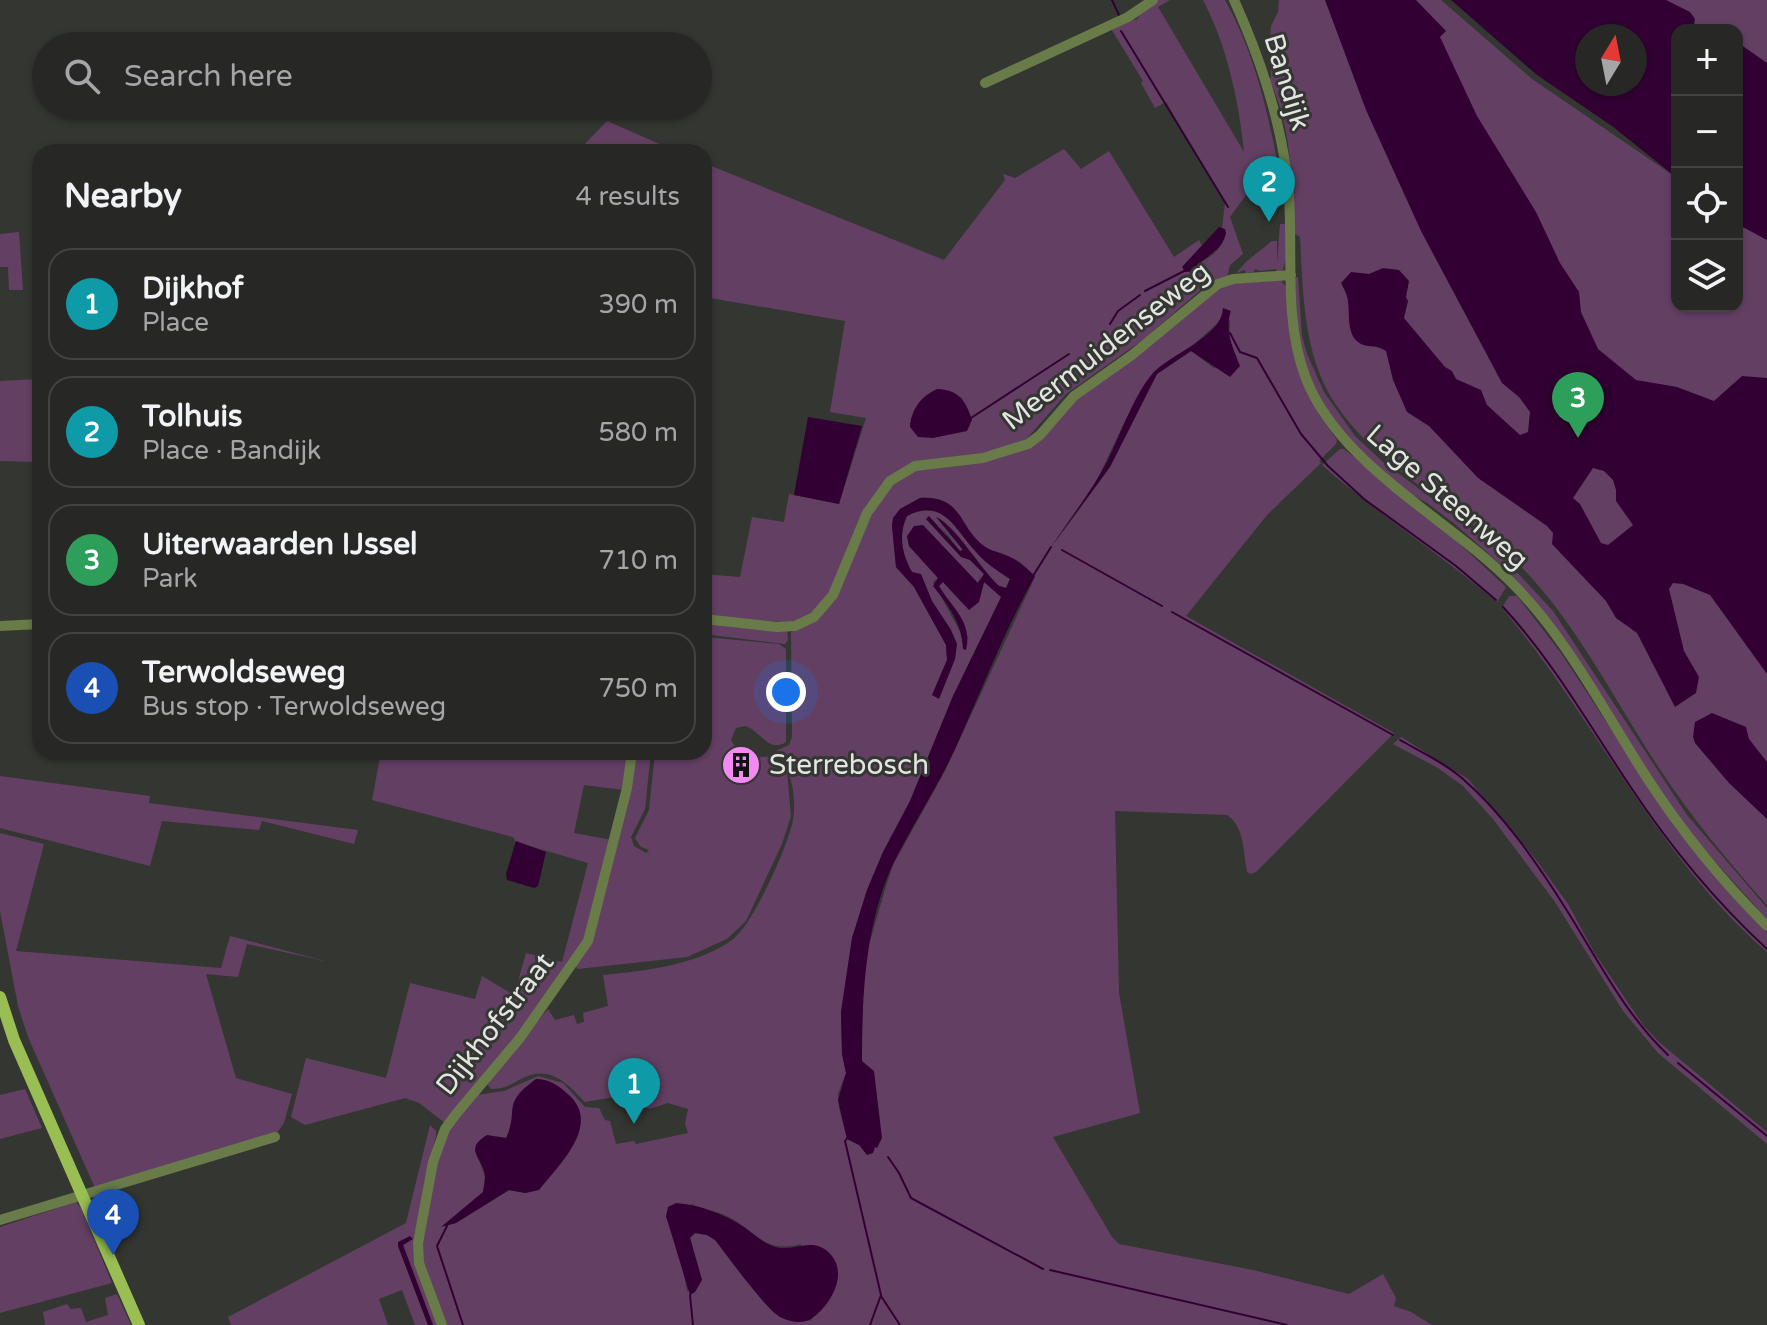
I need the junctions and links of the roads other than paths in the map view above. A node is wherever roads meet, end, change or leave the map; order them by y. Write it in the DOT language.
graph roads {
  1 [pos="1153,0"];
  2 [pos="1234,0"];
  3 [pos="985,83"];
  4 [pos="1291,275"];
  5 [pos="712,620"];
  6 [pos="32,624"];
  7 [pos="0,626"];
  8 [pos="630,760"];
  9 [pos="1767,926"];
  10 [pos="0,997"];
  11 [pos="275,1137"];
  12 [pos="81,1194"];
  13 [pos="0,1220"];
  14 [pos="139,1325"];
  15 [pos="442,1325"];
  1 -- 3 [label="street"];
  2 -- 4 [label="street, Bandijk"];
  4 -- 5 [label="street, Meermuidenseweg"];
  4 -- 9 [label="street, Lage Steenweg"];
  6 -- 7 [label="street"];
  8 -- 15 [label="street, Dijkhofstraat"];
  10 -- 12 [label="main road"];
  11 -- 12 [label="street"];
  12 -- 13 [label="street"];
  12 -- 14 [label="main road"];
}
